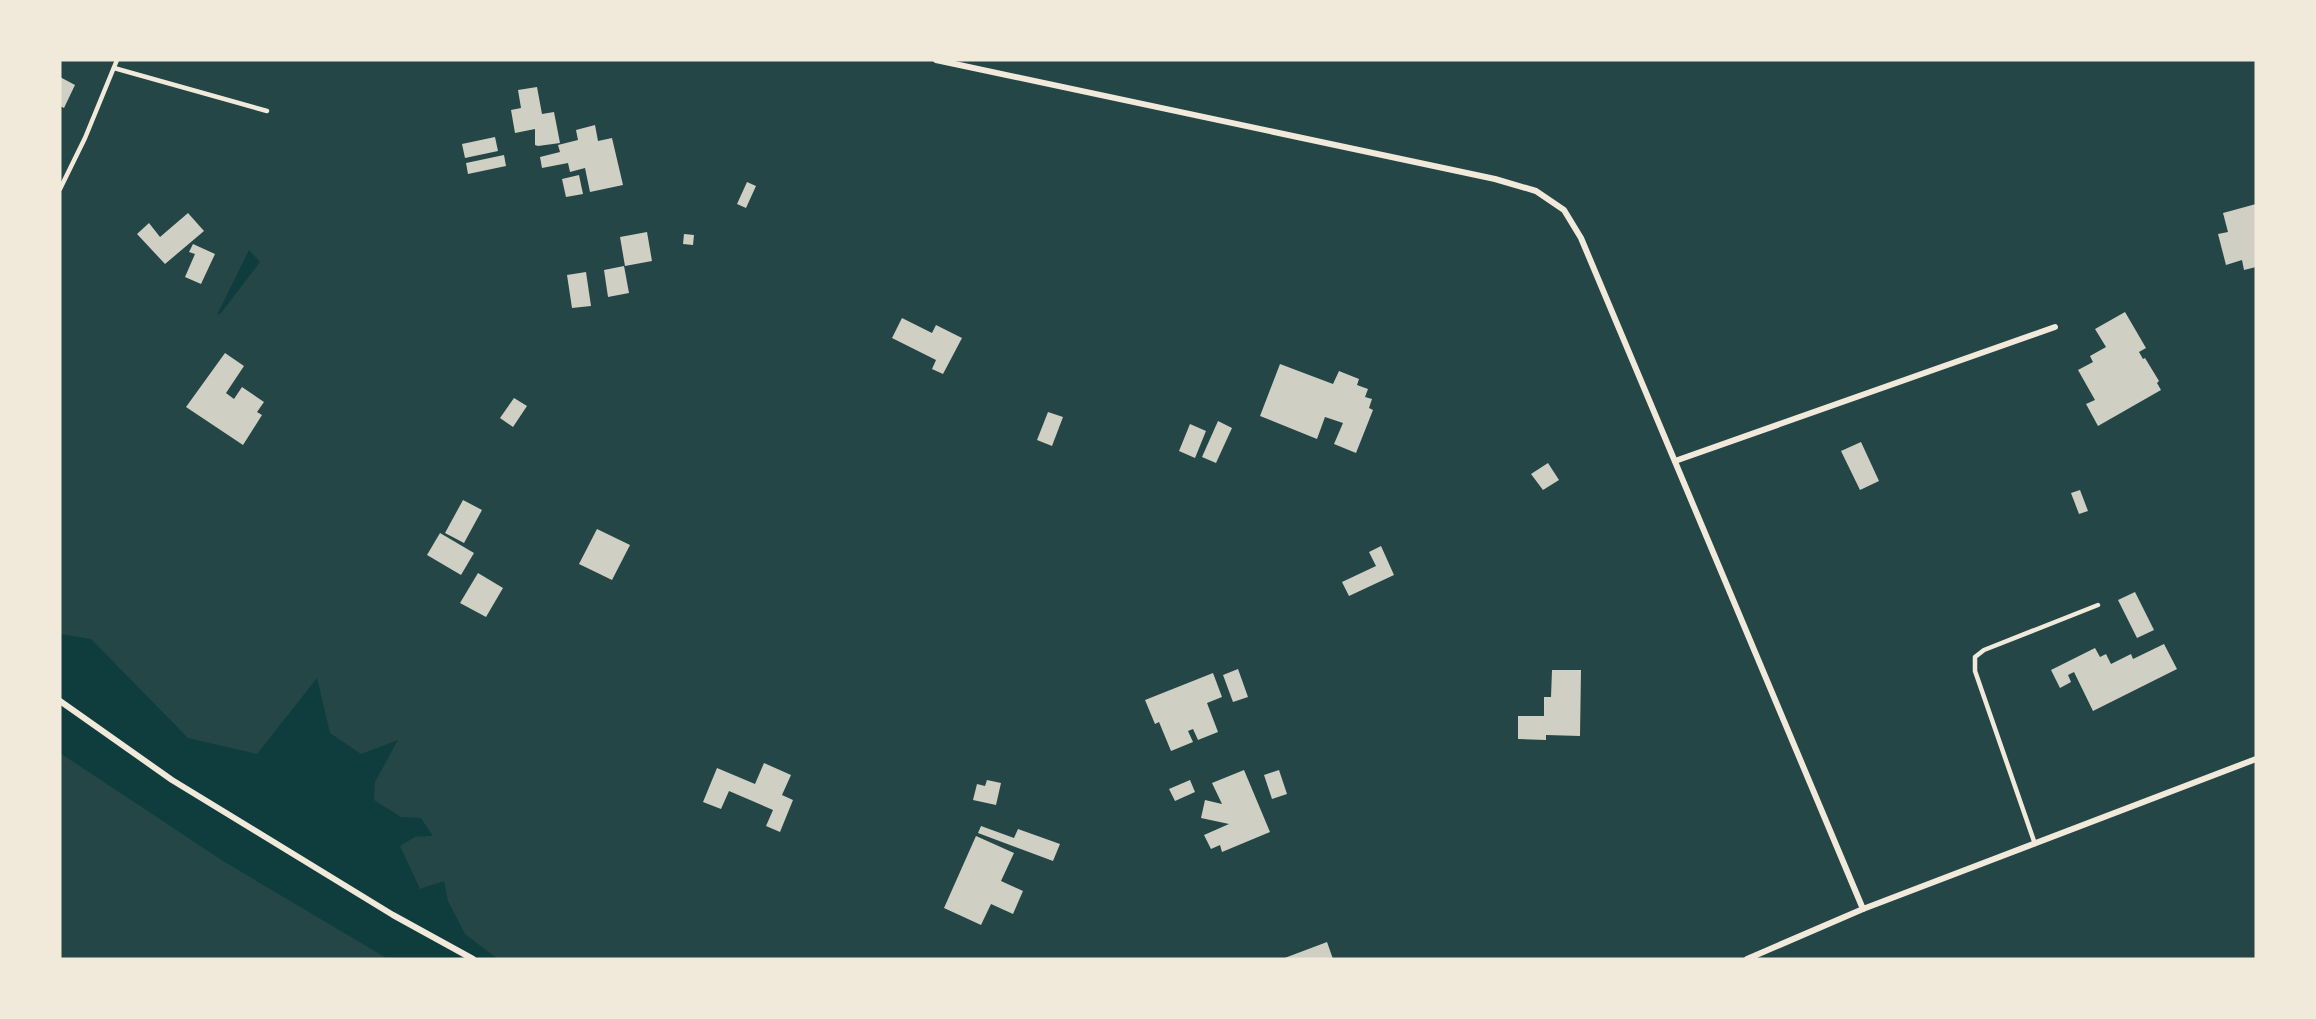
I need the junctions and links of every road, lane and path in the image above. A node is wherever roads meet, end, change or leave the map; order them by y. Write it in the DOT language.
graph roads {
  1 [pos="117,60"];
  2 [pos="936,60"];
  3 [pos="114,68"];
  4 [pos="267,111"];
  5 [pos="60,189"];
  6 [pos="2055,327"];
  7 [pos="1675,461"];
  8 [pos="2098,605"];
  9 [pos="60,701"];
  10 [pos="2256,759"];
  11 [pos="2035,844"];
  12 [pos="1863,909"];
  13 [pos="472,959"];
  14 [pos="1747,959"];
  1 -- 3 [label="lane"];
  2 -- 7 [label="street"];
  3 -- 4 [label="lane"];
  3 -- 5 [label="lane"];
  6 -- 7 [label="street"];
  7 -- 12 [label="street"];
  8 -- 11 [label="lane"];
  9 -- 13 [label="street"];
  10 -- 11 [label="street"];
  11 -- 12 [label="street"];
  12 -- 14 [label="street"];
}
